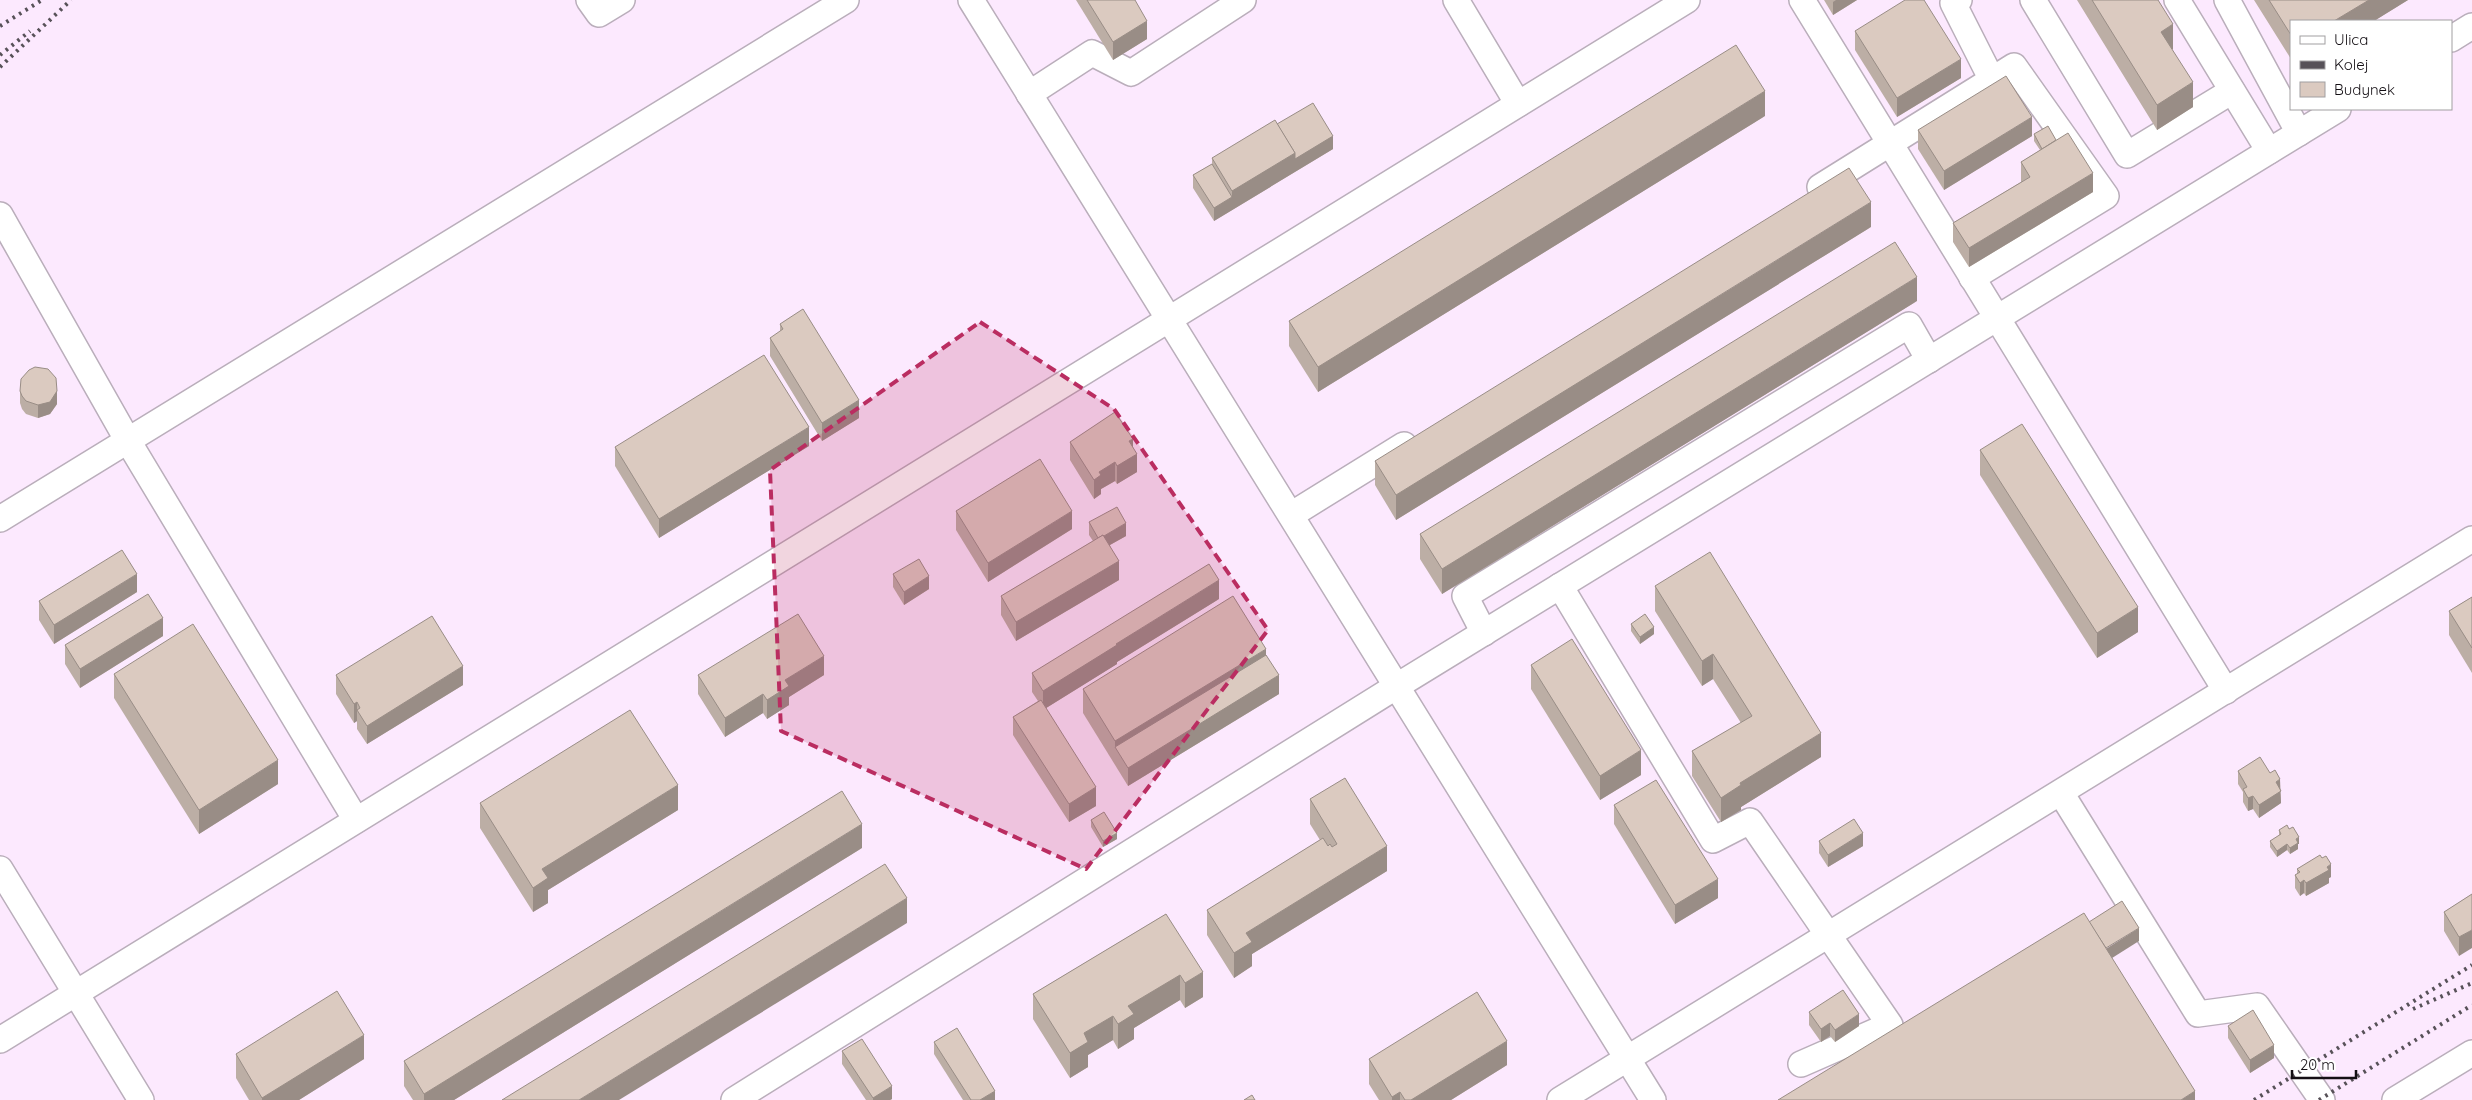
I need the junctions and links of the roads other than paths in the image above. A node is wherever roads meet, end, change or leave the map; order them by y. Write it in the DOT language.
graph roads {
  1 [pos="590,0"];
  2 [pos="622,0"];
  3 [pos="846,0"];
  4 [pos="971,0"];
  5 [pos="1243,0"];
  6 [pos="1456,0"];
  7 [pos="1687,0"];
  8 [pos="1802,0"];
  9 [pos="1959,0"];
  10 [pos="2033,0"];
  11 [pos="2177,0"];
  12 [pos="2227,0"];
  13 [pos="1992,80"];
  14 [pos="2232,90"];
  15 [pos="1029,94"];
  16 [pos="1518,104"];
  17 [pos="2336,110"];
  18 [pos="2299,133"];
  19 [pos="1889,144"];
  20 [pos="2269,151"];
  21 [pos="1797,201"];
  22 [pos="0,215"];
  23 [pos="1972,278"];
  24 [pos="1169,318"];
  25 [pos="1996,319"];
  26 [pos="1929,360"];
  27 [pos="1426,431"];
  28 [pos="128,441"];
  29 [pos="1291,515"];
  30 [pos="0,519"];
  31 [pos="2472,539"];
  32 [pos="1560,586"];
  33 [pos="1484,633"];
  34 [pos="1397,686"];
  35 [pos="2226,691"];
  36 [pos="2061,793"];
  37 [pos="356,820"];
  38 [pos="0,869"];
  39 [pos="1827,935"];
  40 [pos="77,993"];
  41 [pos="0,1040"];
  42 [pos="2472,1052"];
  43 [pos="1627,1059"];
  44 [pos="1801,1064"];
  45 [pos="141,1100"];
  46 [pos="734,1100"];
  47 [pos="1560,1100"];
  48 [pos="1653,1100"];
  49 [pos="2322,1100"];
  50 [pos="2395,1100"];
  1 -- 2 [label="lane"];
  3 -- 28 [label="lane"];
  4 -- 15 [label="lane"];
  5 -- 15 [label="lane"];
  6 -- 16 [label="lane"];
  7 -- 16 [label="lane"];
  8 -- 19 [label="lane"];
  9 -- 13 [label="lane"];
  10 -- 14 [label="lane"];
  11 -- 14 [label="lane"];
  12 -- 18 [label="lane"];
  13 -- 19 [label="lane"];
  13 -- 23 [label="lane"];
  14 -- 20 [label="lane"];
  15 -- 24 [label="lane"];
  16 -- 24 [label="lane"];
  17 -- 18 [label="lane"];
  18 -- 20 [label="lane"];
  19 -- 21 [label="lane"];
  19 -- 23 [label="lane"];
  20 -- 25 [label="lane"];
  22 -- 28 [label="lane"];
  23 -- 25 [label="lane"];
  24 -- 29 [label="lane"];
  24 -- 37 [label="lane"];
  25 -- 26 [label="lane"];
  25 -- 35 [label="lane"];
  26 -- 32 [label="lane"];
  26 -- 33 [label="lane"];
  27 -- 29 [label="lane"];
  28 -- 30 [label="lane"];
  28 -- 37 [label="lane"];
  29 -- 34 [label="lane"];
  31 -- 35 [label="lane"];
  32 -- 33 [label="lane"];
  32 -- 39 [label="lane"];
  33 -- 34 [label="lane"];
  34 -- 43 [label="lane"];
  34 -- 46 [label="lane"];
  35 -- 36 [label="lane"];
  36 -- 39 [label="lane"];
  36 -- 49 [label="lane"];
  37 -- 40 [label="lane"];
  38 -- 40 [label="lane"];
  39 -- 43 [label="lane"];
  39 -- 44 [label="lane"];
  40 -- 41 [label="lane"];
  40 -- 45 [label="lane"];
  42 -- 50 [label="lane"];
  43 -- 47 [label="lane"];
  43 -- 48 [label="lane"];
}
